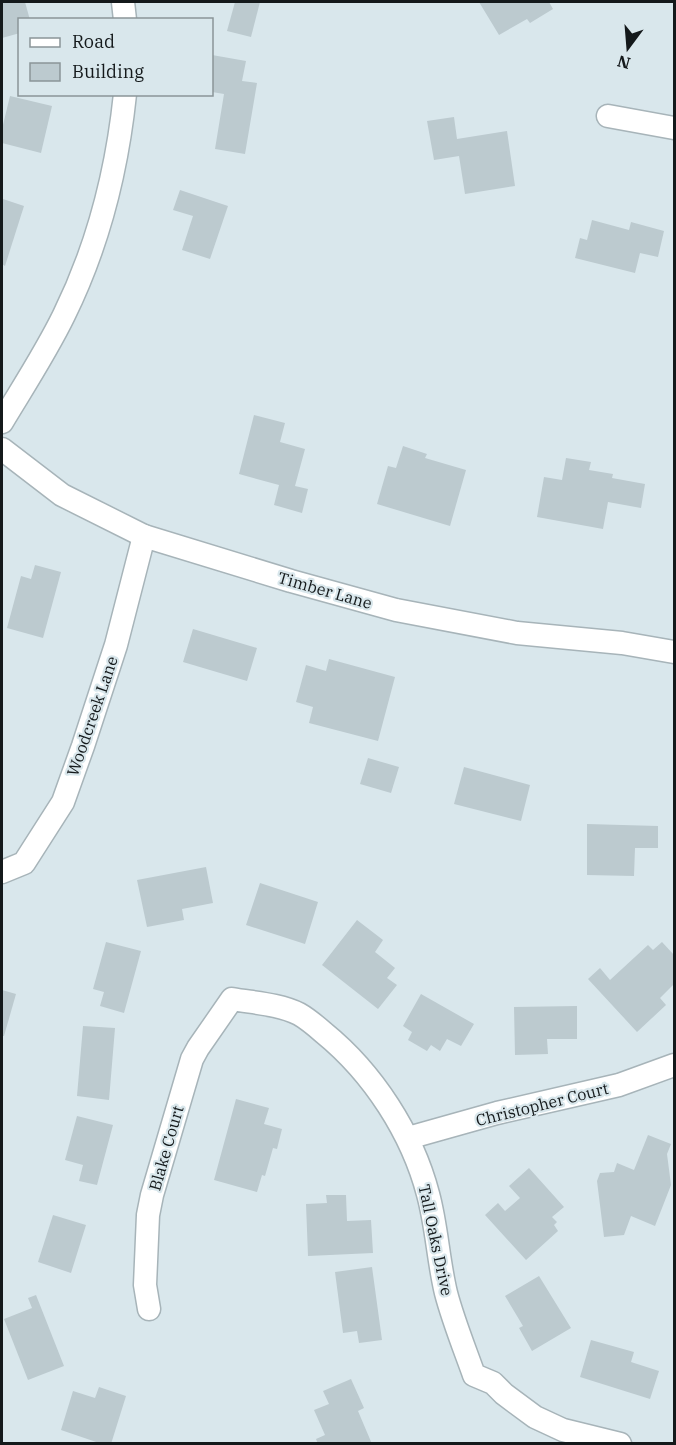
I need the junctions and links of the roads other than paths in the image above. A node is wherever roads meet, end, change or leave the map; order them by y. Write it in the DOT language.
graph roads {
  1 [pos="123,2"];
  2 [pos="125,18"];
  3 [pos="125,96"];
  4 [pos="608,116"];
  5 [pos="675,128"];
  6 [pos="2,422"];
  7 [pos="2,449"];
  8 [pos="144,536"];
  9 [pos="675,652"];
  10 [pos="2,872"];
  11 [pos="232,999"];
  12 [pos="675,1065"];
  13 [pos="408,1138"];
  14 [pos="150,1309"];
  15 [pos="620,1443"];
  1 -- 2 [label="street"];
  3 -- 6 [label="street"];
  4 -- 5 [label="street"];
  7 -- 8 [label="street, Timber Lane"];
  8 -- 9 [label="street, Timber Lane"];
  8 -- 10 [label="street, Woodcreek Lane"];
  11 -- 13 [label="street, Tall Oaks Drive"];
  11 -- 14 [label="street, Blake Court"];
  12 -- 13 [label="street, Christopher Court"];
  13 -- 15 [label="street, Tall Oaks Drive"];
}
